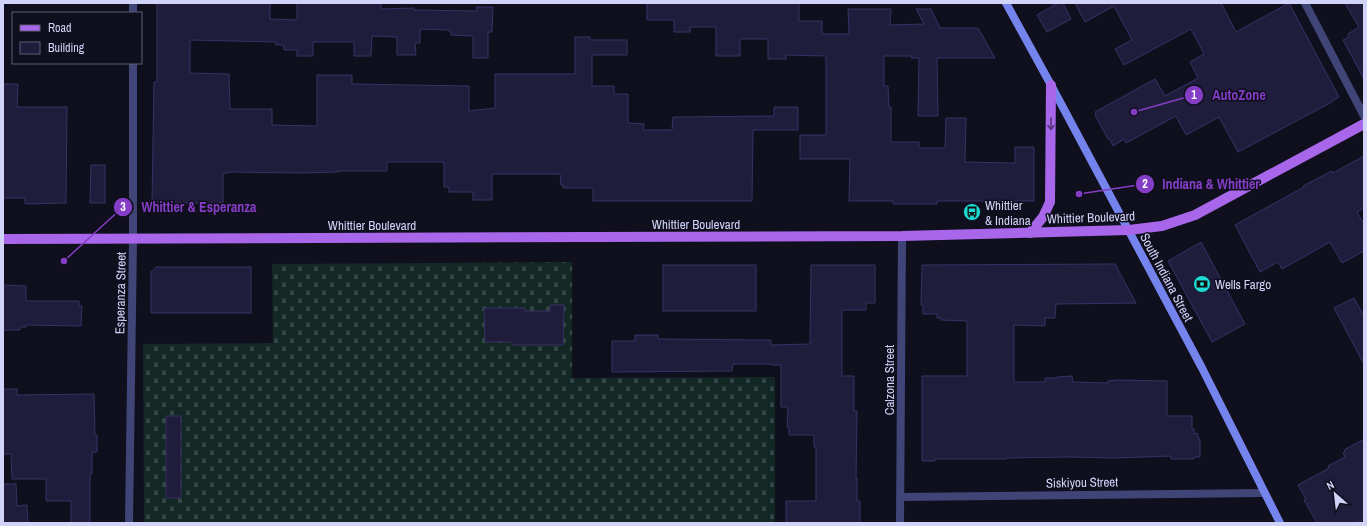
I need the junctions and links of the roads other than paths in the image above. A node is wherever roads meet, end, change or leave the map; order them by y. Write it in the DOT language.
graph roads {
  1 [pos="1006,3"];
  2 [pos="1305,3"];
  3 [pos="133,64"];
  4 [pos="1051,85"];
  5 [pos="1364,116"];
  6 [pos="1364,124"];
  7 [pos="1129,230"];
  8 [pos="1030,233"];
  9 [pos="902,236"];
  10 [pos="3,239"];
  11 [pos="133,239"];
  12 [pos="1264,492"];
  13 [pos="900,496"];
  14 [pos="129,523"];
  15 [pos="900,523"];
  16 [pos="1280,523"];
  1 -- 4 [label="main road, South Indiana Street"];
  2 -- 5 [label="street"];
  3 -- 11 [label="street, Esperanza Street"];
  4 -- 7 [label="main road, South Indiana Street"];
  4 -- 8 [label="main road, one-way"];
  6 -- 7 [label="main road, Whittier Boulevard"];
  7 -- 8 [label="main road, Whittier Boulevard"];
  7 -- 12 [label="main road, South Indiana Street"];
  8 -- 9 [label="main road, Whittier Boulevard"];
  9 -- 11 [label="main road, Whittier Boulevard"];
  9 -- 13 [label="street, Calzona Street"];
  10 -- 11 [label="main road, Whittier Boulevard"];
  11 -- 14 [label="street, Esperanza Street"];
  12 -- 13 [label="street, Siskiyou Street"];
  12 -- 16 [label="main road, South Indiana Street"];
  13 -- 15 [label="street, Calzona Street"];
}
